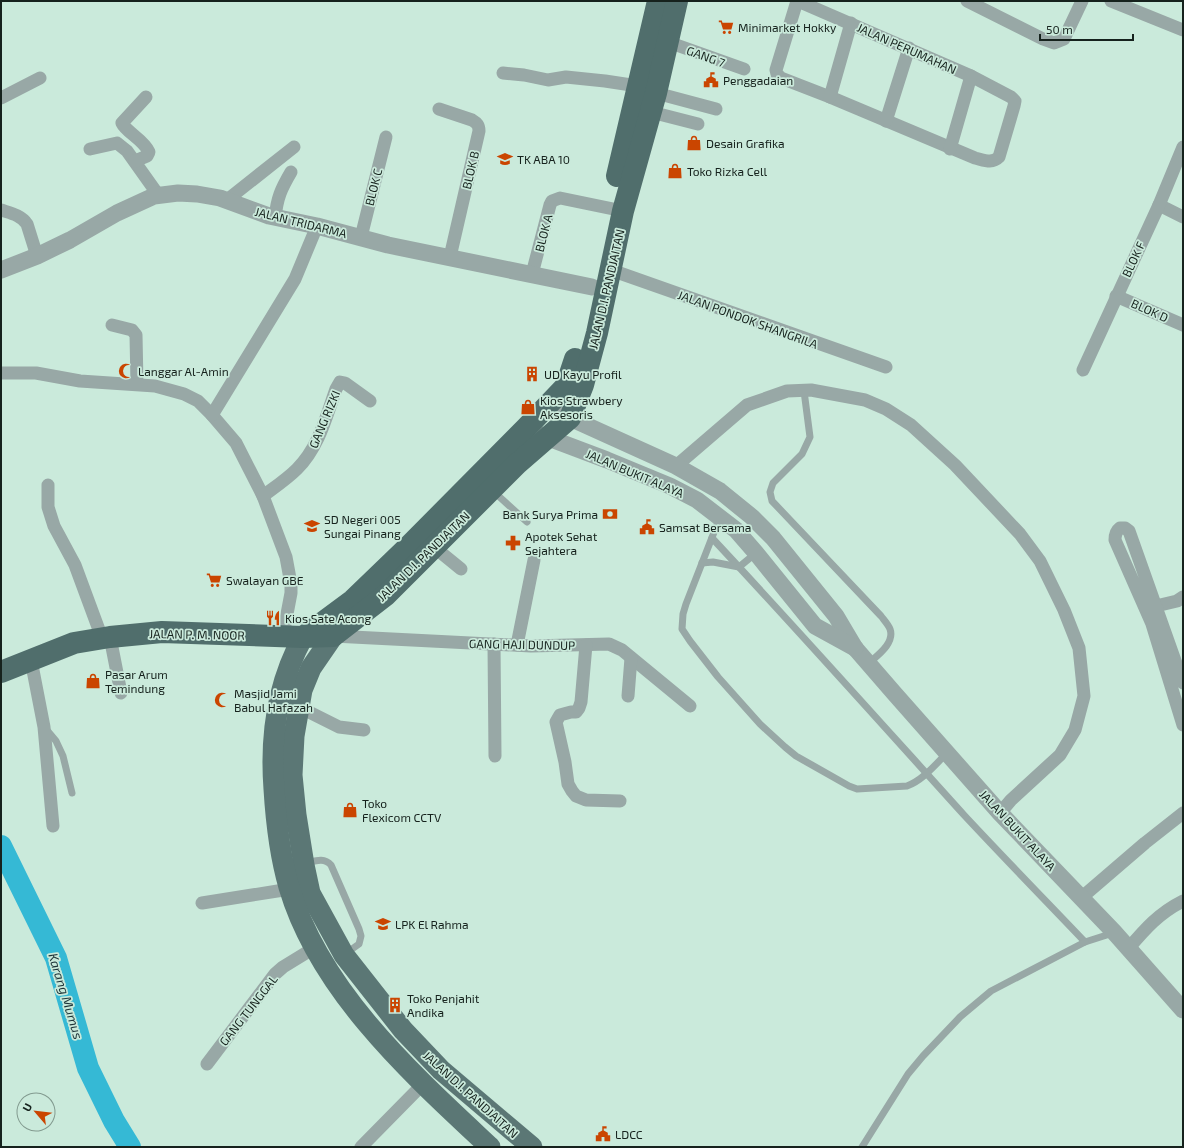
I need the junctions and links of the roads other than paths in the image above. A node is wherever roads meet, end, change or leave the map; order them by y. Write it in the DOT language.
graph roads {
  1 [pos="658,1"];
  2 [pos="677,1"];
  3 [pos="797,1"];
  4 [pos="967,1"];
  5 [pos="1082,1"];
  6 [pos="1111,1"];
  7 [pos="851,23"];
  8 [pos="1183,30"];
  9 [pos="668,42"];
  10 [pos="909,48"];
  11 [pos="744,70"];
  12 [pos="503,73"];
  13 [pos="971,76"];
  14 [pos="40,78"];
  15 [pos="146,97"];
  16 [pos="648,97"];
  17 [pos="830,97"];
  18 [pos="1,98"];
  19 [pos="439,109"];
  20 [pos="716,109"];
  21 [pos="886,121"];
  22 [pos="698,124"];
  23 [pos="386,137"];
  24 [pos="294,147"];
  25 [pos="1183,147"];
  26 [pos="90,149"];
  27 [pos="950,149"];
  28 [pos="135,161"];
  29 [pos="291,172"];
  30 [pos="158,196"];
  31 [pos="227,200"];
  32 [pos="1159,204"];
  33 [pos="1,210"];
  34 [pos="616,210"];
  35 [pos="1183,217"];
  36 [pos="275,218"];
  37 [pos="317,226"];
  38 [pos="361,237"];
  39 [pos="37,256"];
  40 [pos="450,257"];
  41 [pos="1,270"];
  42 [pos="611,270"];
  43 [pos="532,274"];
  44 [pos="592,287"];
  45 [pos="1116,296"];
  46 [pos="112,325"];
  47 [pos="1183,325"];
  48 [pos="886,367"];
  49 [pos="1083,370"];
  50 [pos="1,373"];
  51 [pos="137,384"];
  52 [pos="804,391"];
  53 [pos="370,401"];
  54 [pos="544,409"];
  55 [pos="212,415"];
  56 [pos="570,418"];
  57 [pos="526,428"];
  58 [pos="547,438"];
  59 [pos="617,439"];
  60 [pos="607,460"];
  61 [pos="676,466"];
  62 [pos="48,485"];
  63 [pos="491,490"];
  64 [pos="263,496"];
  65 [pos="720,517"];
  66 [pos="527,522"];
  67 [pos="712,538"];
  68 [pos="773,538"];
  69 [pos="434,547"];
  70 [pos="756,553"];
  71 [pos="534,560"];
  72 [pos="702,563"];
  73 [pos="739,567"];
  74 [pos="461,568"];
  75 [pos="1183,597"];
  76 [pos="1156,606"];
  77 [pos="293,636"];
  78 [pos="333,636"];
  79 [pos="106,638"];
  80 [pos="494,644"];
  81 [pos="517,645"];
  82 [pos="586,645"];
  83 [pos="856,648"];
  84 [pos="631,658"];
  85 [pos="31,660"];
  86 [pos="869,663"];
  87 [pos="1,672"];
  88 [pos="1183,683"];
  89 [pos="121,693"];
  90 [pos="628,696"];
  91 [pos="690,706"];
  92 [pos="299,707"];
  93 [pos="1183,725"];
  94 [pos="44,727"];
  95 [pos="364,730"];
  96 [pos="947,753"];
  97 [pos="495,756"];
  98 [pos="927,773"];
  99 [pos="72,793"];
  100 [pos="620,802"];
  101 [pos="1000,812"];
  102 [pos="1183,813"];
  103 [pos="53,826"];
  104 [pos="303,863"];
  105 [pos="290,889"];
  106 [pos="1081,898"];
  107 [pos="1183,901"];
  108 [pos="202,902"];
  109 [pos="1114,932"];
  110 [pos="1085,942"];
  111 [pos="314,948"];
  112 [pos="1128,949"];
  113 [pos="344,955"];
  114 [pos="1183,1010"];
  115 [pos="207,1064"];
  116 [pos="423,1084"];
  117 [pos="361,1147"];
  118 [pos="490,1147"];
  119 [pos="532,1147"];
  120 [pos="862,1147"];
  1 -- 16 [label="highway, JALAN D.I. PANDJAITAN"];
  2 -- 9 [label="highway, JALAN D.I. PANDJAITAN"];
  3 -- 7 [label="street, JALAN PERUMAHAN"];
  3 -- 17 [label="street"];
  4 -- 5 [label="street"];
  6 -- 8 [label="street"];
  7 -- 10 [label="street, JALAN PERUMAHAN"];
  7 -- 17 [label="street"];
  9 -- 11 [label="street, GANG 7"];
  9 -- 16 [label="highway, JALAN D.I. PANDJAITAN"];
  10 -- 13 [label="street, JALAN PERUMAHAN"];
  10 -- 21 [label="street"];
  12 -- 16 [label="street"];
  13 -- 27 [label="street"];
  13 -- 27 [label="street, JALAN PERUMAHAN"];
  14 -- 18 [label="street"];
  15 -- 28 [label="street"];
  16 -- 20 [label="street"];
  16 -- 22 [label="street"];
  16 -- 34 [label="highway, JALAN D.I. PANDJAITAN"];
  16 -- 34 [label="highway, JALAN D.I. PANDJAITAN"];
  17 -- 21 [label="street"];
  19 -- 40 [label="street, BLOK B"];
  21 -- 27 [label="street"];
  23 -- 38 [label="street, BLOK C"];
  24 -- 31 [label="street"];
  25 -- 32 [label="street, BLOK F"];
  26 -- 28 [label="street"];
  28 -- 30 [label="street"];
  29 -- 36 [label="street"];
  30 -- 31 [label="street, JALAN TRIDARMA"];
  30 -- 39 [label="street, JALAN TRIDARMA"];
  31 -- 36 [label="street, JALAN TRIDARMA"];
  32 -- 35 [label="street"];
  32 -- 45 [label="street, BLOK F"];
  33 -- 39 [label="street"];
  34 -- 42 [label="highway, JALAN D.I. PANDJAITAN"];
  34 -- 43 [label="street, BLOK A"];
  34 -- 44 [label="highway, JALAN D.I. PANDJAITAN"];
  36 -- 37 [label="street, JALAN TRIDARMA"];
  37 -- 38 [label="street, JALAN TRIDARMA"];
  37 -- 55 [label="street"];
  38 -- 40 [label="street, JALAN TRIDARMA"];
  39 -- 41 [label="street, JALAN TRIDARMA"];
  40 -- 43 [label="street, JALAN TRIDARMA"];
  42 -- 48 [label="street, JALAN PONDOK SHANGRILA"];
  42 -- 56 [label="highway, JALAN D.I. PANDJAITAN"];
  43 -- 44 [label="street, JALAN TRIDARMA"];
  44 -- 54 [label="highway, JALAN D.I. PANDJAITAN"];
  45 -- 47 [label="street, BLOK D"];
  45 -- 49 [label="street, BLOK F"];
  46 -- 51 [label="street"];
  50 -- 51 [label="street"];
  51 -- 55 [label="street"];
  52 -- 61 [label="street"];
  52 -- 86 [label="lane"];
  52 -- 101 [label="street"];
  53 -- 64 [label="street, GANG RIZKI"];
  54 -- 56 [label="street, JALAN BUKIT ALAYA"];
  54 -- 57 [label="highway, JALAN D.I. PANDJAITAN"];
  55 -- 64 [label="street"];
  56 -- 58 [label="highway, JALAN D.I. PANDJAITAN"];
  56 -- 59 [label="street, JALAN BUKIT ALAYA"];
  57 -- 58 [label="street, JALAN BUKIT ALAYA"];
  57 -- 77 [label="highway, JALAN D.I. PANDJAITAN"];
  58 -- 60 [label="street, JALAN BUKIT ALAYA"];
  58 -- 63 [label="highway, JALAN D.I. PANDJAITAN"];
  59 -- 60 [label="street"];
  59 -- 61 [label="street, JALAN BUKIT ALAYA"];
  60 -- 65 [label="street, JALAN BUKIT ALAYA"];
  61 -- 68 [label="street, JALAN BUKIT ALAYA"];
  62 -- 79 [label="street"];
  63 -- 66 [label="lane"];
  63 -- 69 [label="highway, JALAN D.I. PANDJAITAN"];
  64 -- 77 [label="street"];
  65 -- 67 [label="lane"];
  65 -- 70 [label="street, JALAN BUKIT ALAYA"];
  67 -- 72 [label="lane"];
  67 -- 73 [label="lane"];
  68 -- 70 [label="street"];
  68 -- 83 [label="street, JALAN BUKIT ALAYA"];
  69 -- 74 [label="street"];
  69 -- 78 [label="highway, JALAN D.I. PANDJAITAN"];
  70 -- 73 [label="lane"];
  70 -- 83 [label="street, JALAN BUKIT ALAYA"];
  71 -- 81 [label="street"];
  72 -- 73 [label="lane"];
  72 -- 98 [label="lane"];
  73 -- 98 [label="lane"];
  75 -- 76 [label="street"];
  76 -- 88 [label="street"];
  76 -- 93 [label="street"];
  77 -- 78 [label="highway, JALAN P. M. NOOR"];
  77 -- 79 [label="highway, JALAN P. M. NOOR"];
  77 -- 105 [label="main road, JALAN D.I. PANDJAITAN"];
  78 -- 80 [label="street, GANG HAJI DUNDUP"];
  78 -- 92 [label="main road, JALAN D.I. PANDJAITAN"];
  79 -- 85 [label="highway, JALAN P. M. NOOR"];
  79 -- 89 [label="street"];
  80 -- 81 [label="street, GANG HAJI DUNDUP"];
  80 -- 97 [label="street"];
  81 -- 82 [label="street, GANG HAJI DUNDUP"];
  82 -- 84 [label="street, GANG HAJI DUNDUP"];
  82 -- 100 [label="street"];
  83 -- 86 [label="street, JALAN BUKIT ALAYA"];
  84 -- 90 [label="street"];
  84 -- 91 [label="street, GANG HAJI DUNDUP"];
  85 -- 87 [label="highway, JALAN P. M. NOOR"];
  85 -- 94 [label="street"];
  86 -- 96 [label="street, JALAN BUKIT ALAYA"];
  92 -- 95 [label="street"];
  92 -- 104 [label="main road, JALAN D.I. PANDJAITAN"];
  94 -- 99 [label="lane"];
  94 -- 103 [label="street"];
  96 -- 98 [label="lane"];
  96 -- 101 [label="street, JALAN BUKIT ALAYA"];
  98 -- 110 [label="lane"];
  101 -- 106 [label="street, JALAN BUKIT ALAYA"];
  102 -- 106 [label="street"];
  104 -- 113 [label="main road, JALAN D.I. PANDJAITAN"];
  104 -- 113 [label="lane"];
  105 -- 108 [label="street"];
  105 -- 111 [label="main road, JALAN D.I. PANDJAITAN"];
  106 -- 109 [label="street, JALAN BUKIT ALAYA"];
  107 -- 112 [label="street"];
  109 -- 110 [label="lane"];
  109 -- 112 [label="street, JALAN BUKIT ALAYA"];
  110 -- 120 [label="lane"];
  111 -- 115 [label="street, GANG TUNGGAL"];
  111 -- 116 [label="main road, JALAN D.I. PANDJAITAN"];
  112 -- 114 [label="street, JALAN BUKIT ALAYA"];
  113 -- 119 [label="main road, JALAN D.I. PANDJAITAN"];
  116 -- 117 [label="street"];
  116 -- 118 [label="main road, JALAN D.I. PANDJAITAN"];
}
